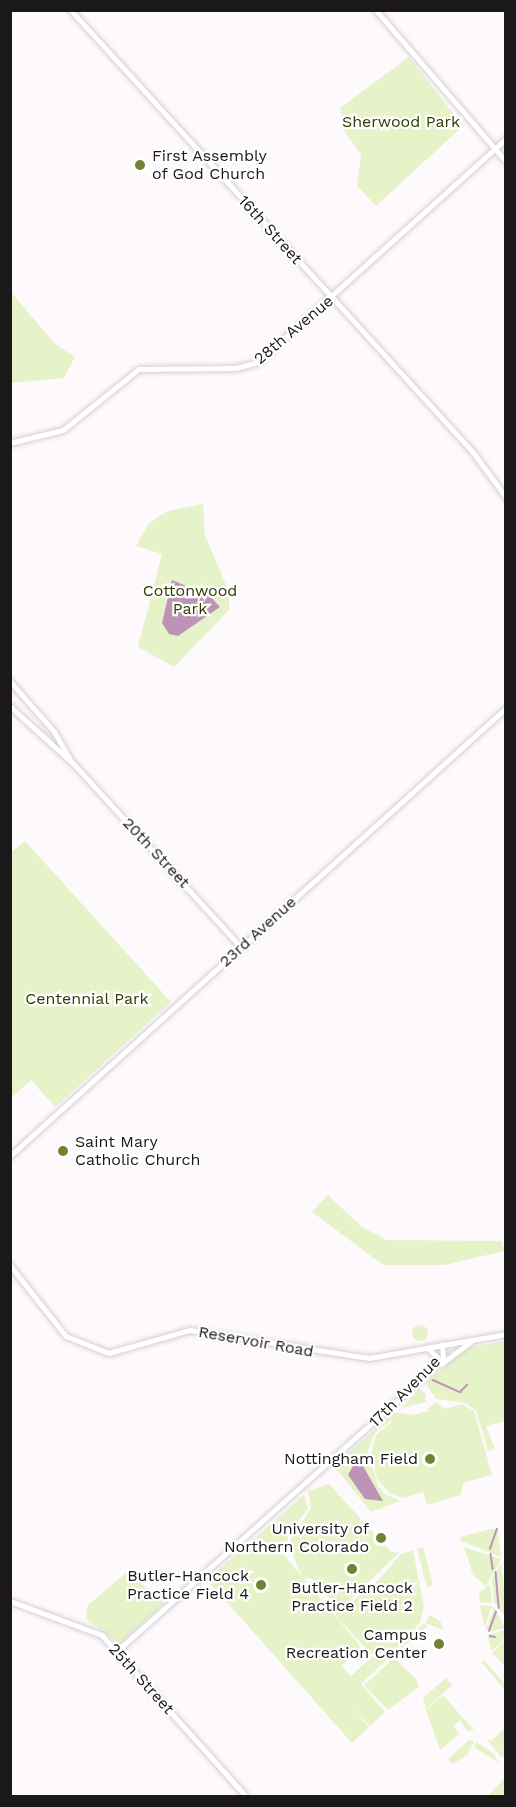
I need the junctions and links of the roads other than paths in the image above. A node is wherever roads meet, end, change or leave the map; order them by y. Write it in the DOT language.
graph roads {
  1 [pos="71,10"];
  2 [pos="376,10"];
  3 [pos="506,139"];
  4 [pos="495,149"];
  5 [pos="506,161"];
  6 [pos="332,298"];
  7 [pos="10,443"];
  8 [pos="506,497"];
  9 [pos="10,681"];
  10 [pos="10,706"];
  11 [pos="506,708"];
  12 [pos="70,759"];
  13 [pos="241,947"];
  14 [pos="10,1156"];
  15 [pos="10,1265"];
  16 [pos="506,1334"];
  17 [pos="478,1337"];
  18 [pos="442,1345"];
  19 [pos="428,1348"];
  20 [pos="430,1370"];
  21 [pos="10,1601"];
  22 [pos="117,1652"];
  23 [pos="246,1797"];
  1 -- 6 [label="street, 16th Street"];
  2 -- 4 [label="street"];
  3 -- 4 [label="street, 28th Avenue"];
  4 -- 5 [label="street"];
  4 -- 6 [label="street, 28th Avenue"];
  6 -- 7 [label="street, 28th Avenue"];
  6 -- 8 [label="street, 16th Street"];
  9 -- 12 [label="street, 20th Street"];
  10 -- 12 [label="street, 20th Street"];
  11 -- 13 [label="street, 23rd Avenue"];
  12 -- 13 [label="street, 20th Street"];
  13 -- 14 [label="street, 23rd Avenue"];
  15 -- 19 [label="street, Reservoir Road"];
  16 -- 17 [label="street, Reservoir Road"];
  17 -- 18 [label="street, Reservoir Road"];
  17 -- 20 [label="street"];
  18 -- 19 [label="street, Reservoir Road"];
  18 -- 20 [label="street, 17th Avenue"];
  19 -- 20 [label="street"];
  20 -- 22 [label="street, 17th Avenue"];
  21 -- 22 [label="street, 25th Street"];
  22 -- 23 [label="street, 25th Street"];
}
